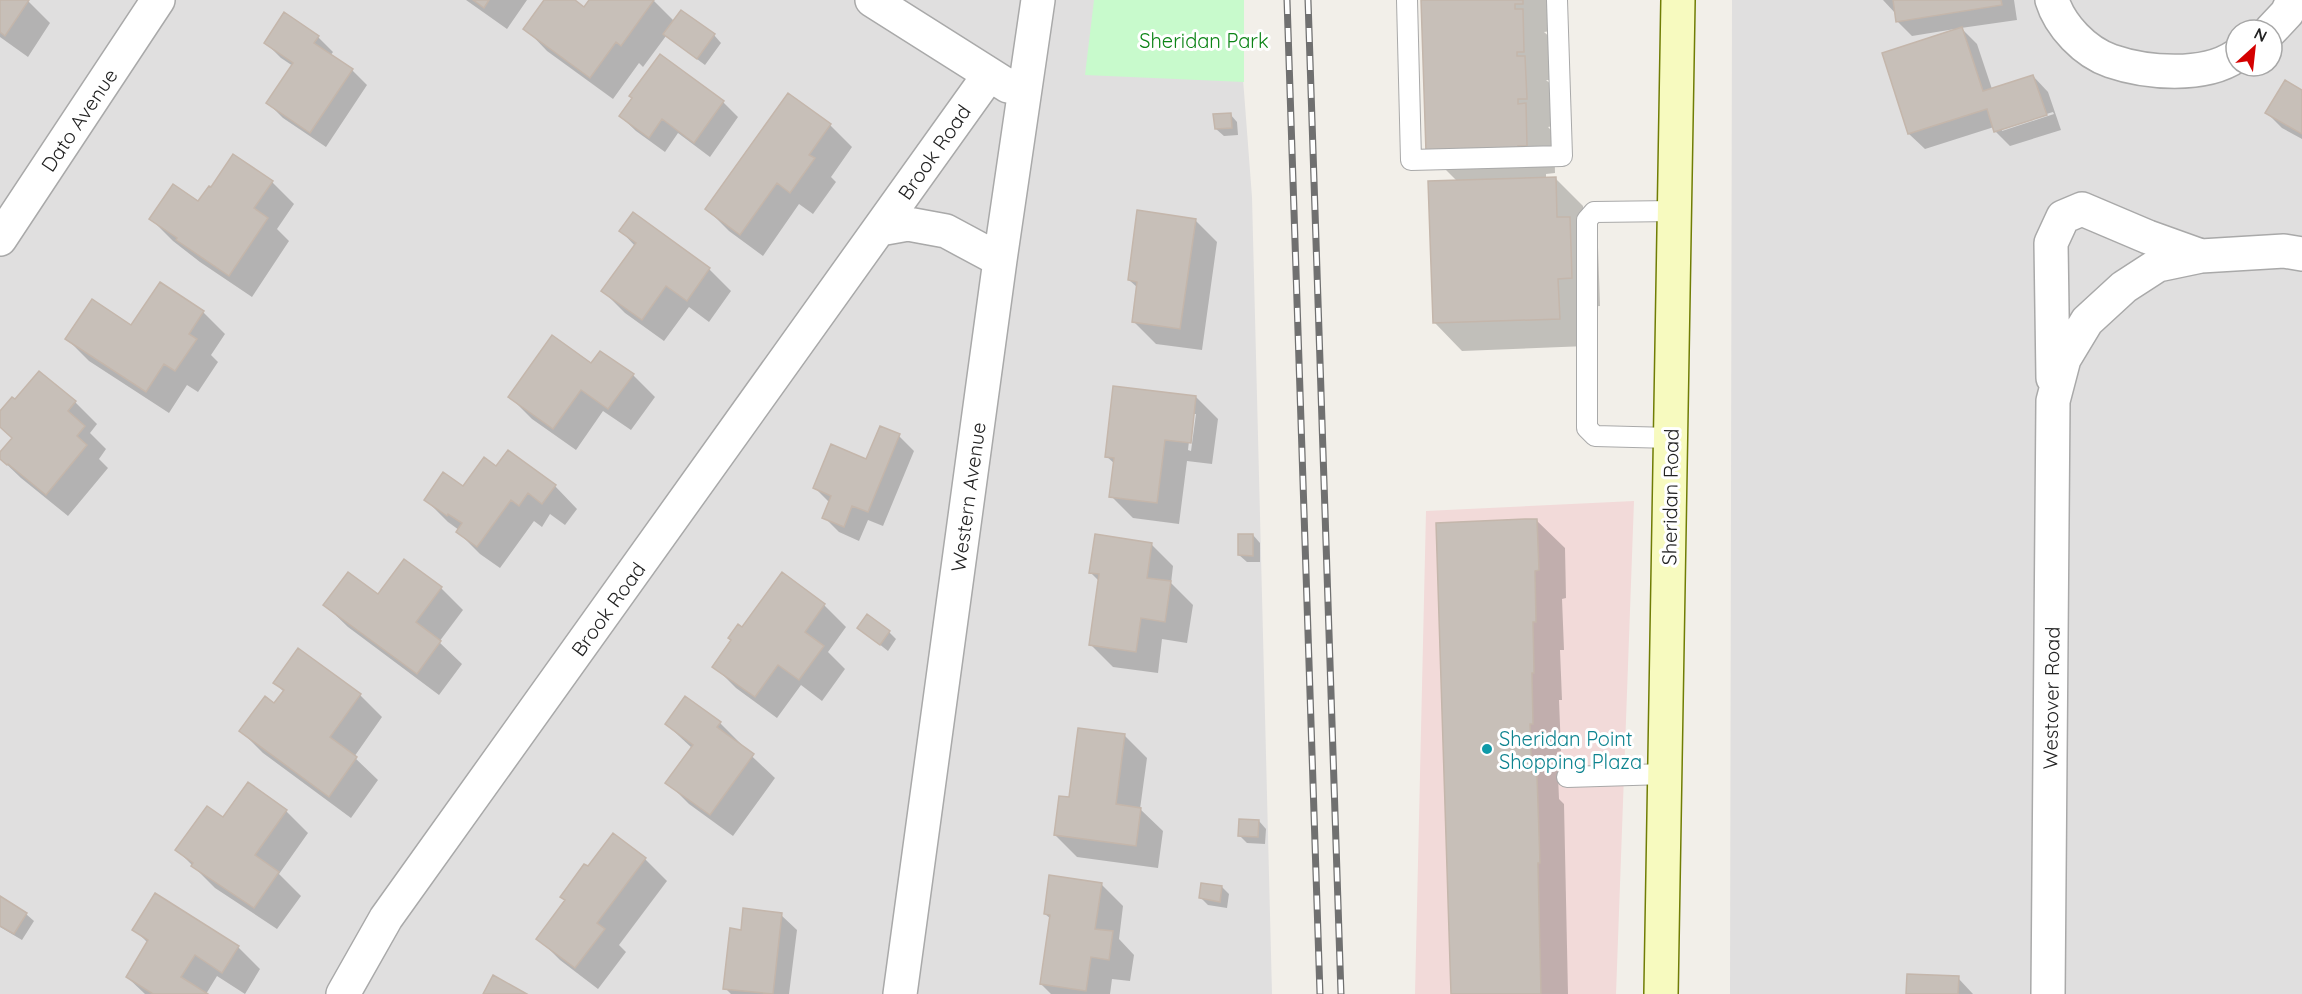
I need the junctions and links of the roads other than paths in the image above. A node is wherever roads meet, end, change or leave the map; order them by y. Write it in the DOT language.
graph roads {
  1 [pos="158,0"];
  2 [pos="872,0"];
  3 [pos="1038,0"];
  4 [pos="1407,0"];
  5 [pos="1557,0"];
  6 [pos="1678,0"];
  7 [pos="2052,0"];
  8 [pos="2293,0"];
  9 [pos="2282,18"];
  10 [pos="2224,62"];
  11 [pos="989,75"];
  12 [pos="1025,96"];
  13 [pos="1674,211"];
  14 [pos="880,229"];
  15 [pos="0,239"];
  16 [pos="2302,254"];
  17 [pos="2201,256"];
  18 [pos="1000,260"];
  19 [pos="2053,401"];
  20 [pos="1671,438"];
  21 [pos="1665,774"];
  22 [pos="1567,777"];
  23 [pos="343,994"];
  24 [pos="900,994"];
  25 [pos="1661,994"];
  26 [pos="2048,994"];
  1 -- 15 [label="street, Dato Avenue"];
  2 -- 11 [label="street"];
  3 -- 12 [label="street, Western Avenue"];
  4 -- 5 [label="lane"];
  6 -- 13 [label="main road, Sheridan Road"];
  7 -- 10 [label="street"];
  8 -- 9 [label="street"];
  11 -- 12 [label="street"];
  11 -- 14 [label="street, Brook Road"];
  12 -- 18 [label="street, Western Avenue"];
  13 -- 20 [label="main road, Sheridan Road"];
  13 -- 20 [label="lane"];
  14 -- 18 [label="street, Brook Road"];
  14 -- 23 [label="street, Brook Road"];
  16 -- 17 [label="street, Westover Road"];
  17 -- 19 [label="street, Westover Road"];
  17 -- 19 [label="street, Westover Road"];
  18 -- 24 [label="street, Western Avenue"];
  19 -- 26 [label="street, Westover Road"];
  20 -- 21 [label="main road, Sheridan Road"];
  21 -- 22 [label="lane"];
  21 -- 25 [label="main road, Sheridan Road"];
}
